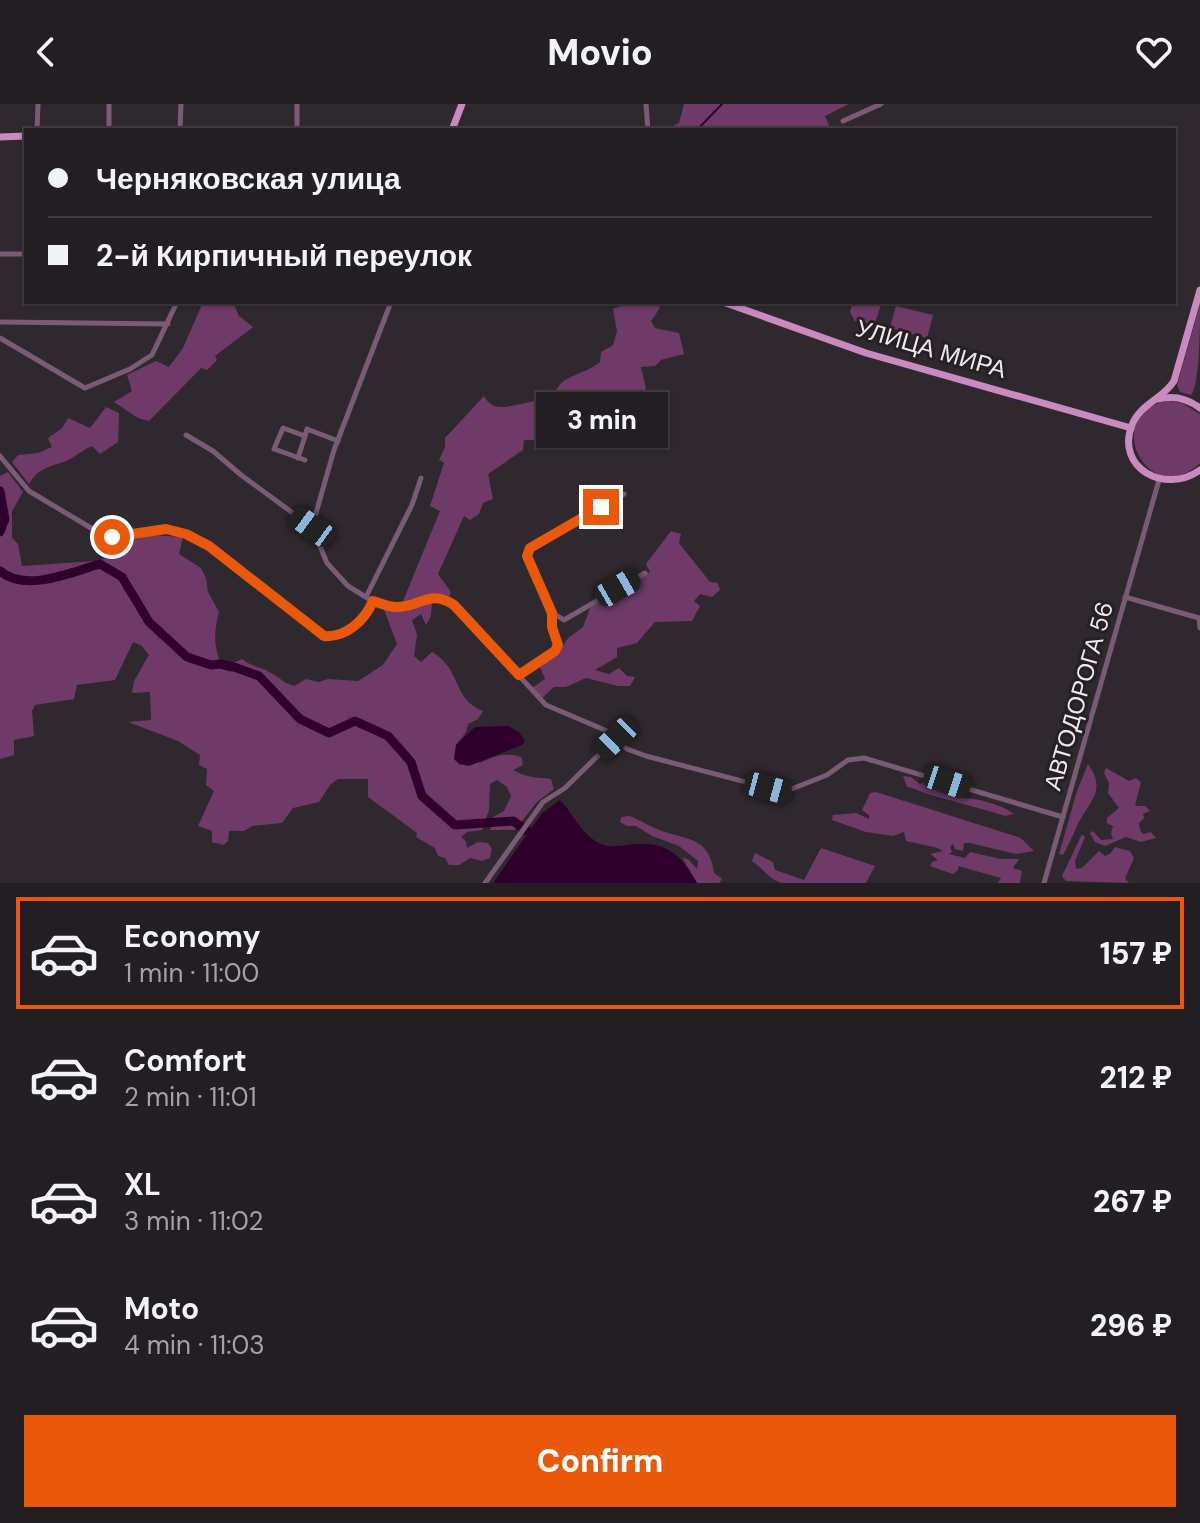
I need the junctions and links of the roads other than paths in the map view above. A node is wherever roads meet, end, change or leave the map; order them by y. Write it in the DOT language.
graph roads {
  1 [pos="38,104"];
  2 [pos="109,104"];
  3 [pos="181,104"];
  4 [pos="297,104"];
  5 [pos="462,104"];
  6 [pos="646,104"];
  7 [pos="881,104"];
  8 [pos="843,121"];
  9 [pos="37,128"];
  10 [pos="109,128"];
  11 [pos="180,128"];
  12 [pos="297,128"];
  13 [pos="453,128"];
  14 [pos="648,128"];
  15 [pos="24,136"];
  16 [pos="0,137"];
  17 [pos="0,254"];
  18 [pos="24,254"];
  19 [pos="1200,290"];
  20 [pos="176,304"];
  21 [pos="390,304"];
  22 [pos="729,304"];
  23 [pos="0,322"];
  24 [pos="168,324"];
  25 [pos="0,338"];
  26 [pos="1156,400"];
  27 [pos="1200,408"];
  28 [pos="1131,428"];
  29 [pos="186,435"];
  30 [pos="305,436"];
  31 [pos="338,441"];
  32 [pos="0,456"];
  33 [pos="298,458"];
  34 [pos="305,460"];
  35 [pos="1200,470"];
  36 [pos="421,478"];
  37 [pos="1159,480"];
  38 [pos="624,494"];
  39 [pos="312,527"];
  40 [pos="645,573"];
  41 [pos="366,597"];
  42 [pos="1125,597"];
  43 [pos="373,601"];
  44 [pos="552,613"];
  45 [pos="1200,628"];
  46 [pos="519,675"];
  47 [pos="616,738"];
  48 [pos="1063,817"];
  49 [pos="485,883"];
  50 [pos="1044,883"];
  1 -- 9 [label="street"];
  2 -- 10 [label="street"];
  3 -- 11 [label="street"];
  4 -- 12 [label="street"];
  5 -- 13 [label="main road"];
  6 -- 14 [label="street"];
  7 -- 8 [label="street"];
  15 -- 16 [label="main road"];
  17 -- 18 [label="street"];
  19 -- 26 [label="main road"];
  20 -- 24 [label="street"];
  21 -- 31 [label="street"];
  22 -- 28 [label="main road, УЛИЦА МИРА"];
  23 -- 24 [label="street"];
  24 -- 25 [label="street"];
  26 -- 27 [label="main road"];
  26 -- 28 [label="main road"];
  28 -- 37 [label="main road"];
  29 -- 39 [label="street"];
  30 -- 31 [label="street"];
  30 -- 33 [label="street"];
  30 -- 33 [label="street"];
  31 -- 39 [label="street"];
  32 -- 43 [label="street"];
  33 -- 34 [label="street"];
  35 -- 37 [label="main road"];
  36 -- 41 [label="street"];
  37 -- 42 [label="street, АВТОДОРОГА 56"];
  38 -- 44 [label="street"];
  39 -- 41 [label="street"];
  40 -- 44 [label="street"];
  41 -- 43 [label="street"];
  42 -- 45 [label="street"];
  42 -- 48 [label="street, АВТОДОРОГА 56"];
  43 -- 46 [label="street"];
  44 -- 46 [label="street"];
  46 -- 47 [label="street"];
  47 -- 48 [label="street"];
  47 -- 49 [label="street"];
  48 -- 50 [label="street, АВТОДОРОГА 56"];
}
